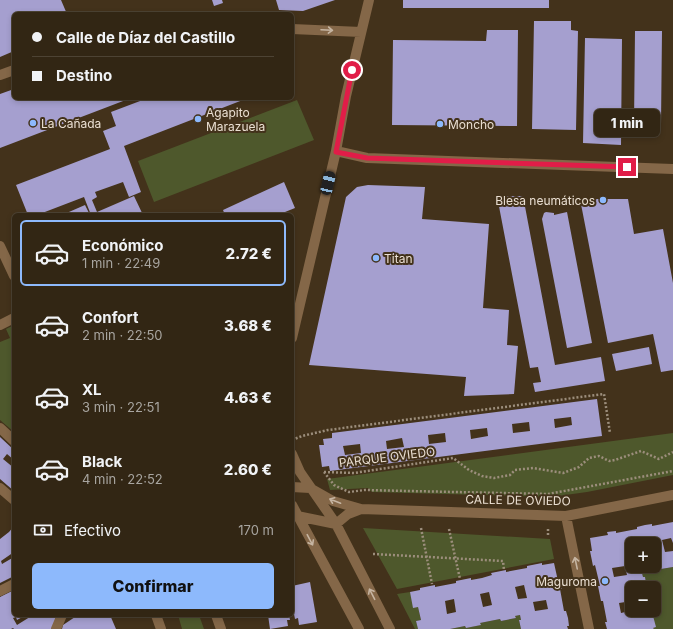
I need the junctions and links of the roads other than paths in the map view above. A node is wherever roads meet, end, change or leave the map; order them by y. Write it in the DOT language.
graph roads {
  1 [pos="369,0"];
  2 [pos="294,29"];
  3 [pos="361,32"];
  4 [pos="12,71"];
  5 [pos="0,75"];
  6 [pos="336,152"];
  7 [pos="673,169"];
  8 [pos="0,246"];
  9 [pos="12,272"];
  10 [pos="12,319"];
  11 [pos="0,325"];
  12 [pos="294,330"];
  13 [pos="0,428"];
  14 [pos="12,439"];
  15 [pos="294,458"];
  16 [pos="294,487"];
  17 [pos="0,488"];
  18 [pos="310,488"];
  19 [pos="673,495"];
  20 [pos="12,498"];
  21 [pos="361,509"];
  22 [pos="294,510"];
  23 [pos="297,516"];
  24 [pos="566,516"];
  25 [pos="336,524"];
  26 [pos="12,585"];
  27 [pos="0,591"];
  28 [pos="61,617"];
  29 [pos="157,617"];
  30 [pos="217,617"];
  31 [pos="356,628"];
  32 [pos="56,629"];
  33 [pos="161,629"];
  34 [pos="221,629"];
  35 [pos="390,629"];
  36 [pos="589,629"];
  1 -- 3 [label="street"];
  2 -- 3 [label="street, one-way"];
  3 -- 6 [label="street"];
  4 -- 5 [label="street"];
  6 -- 7 [label="street"];
  6 -- 12 [label="street"];
  8 -- 9 [label="street"];
  10 -- 11 [label="street"];
  13 -- 14 [label="street"];
  15 -- 18 [label="street"];
  16 -- 18 [label="street, CALLE DE OVIEDO"];
  17 -- 20 [label="street"];
  21 -- 18 [label="street, CALLE DE OVIEDO, one-way"];
  18 -- 25 [label="street"];
  19 -- 24 [label="street, CALLE DE OVIEDO"];
  21 -- 24 [label="street, CALLE DE OVIEDO"];
  21 -- 25 [label="street, CALLE DE OVIEDO"];
  22 -- 23 [label="street"];
  23 -- 25 [label="street"];
  23 -- 31 [label="street, one-way"];
  36 -- 24 [label="street, one-way"];
  35 -- 25 [label="street, one-way"];
  26 -- 27 [label="street"];
  28 -- 32 [label="street"];
  29 -- 33 [label="street"];
  30 -- 34 [label="street"];
}
